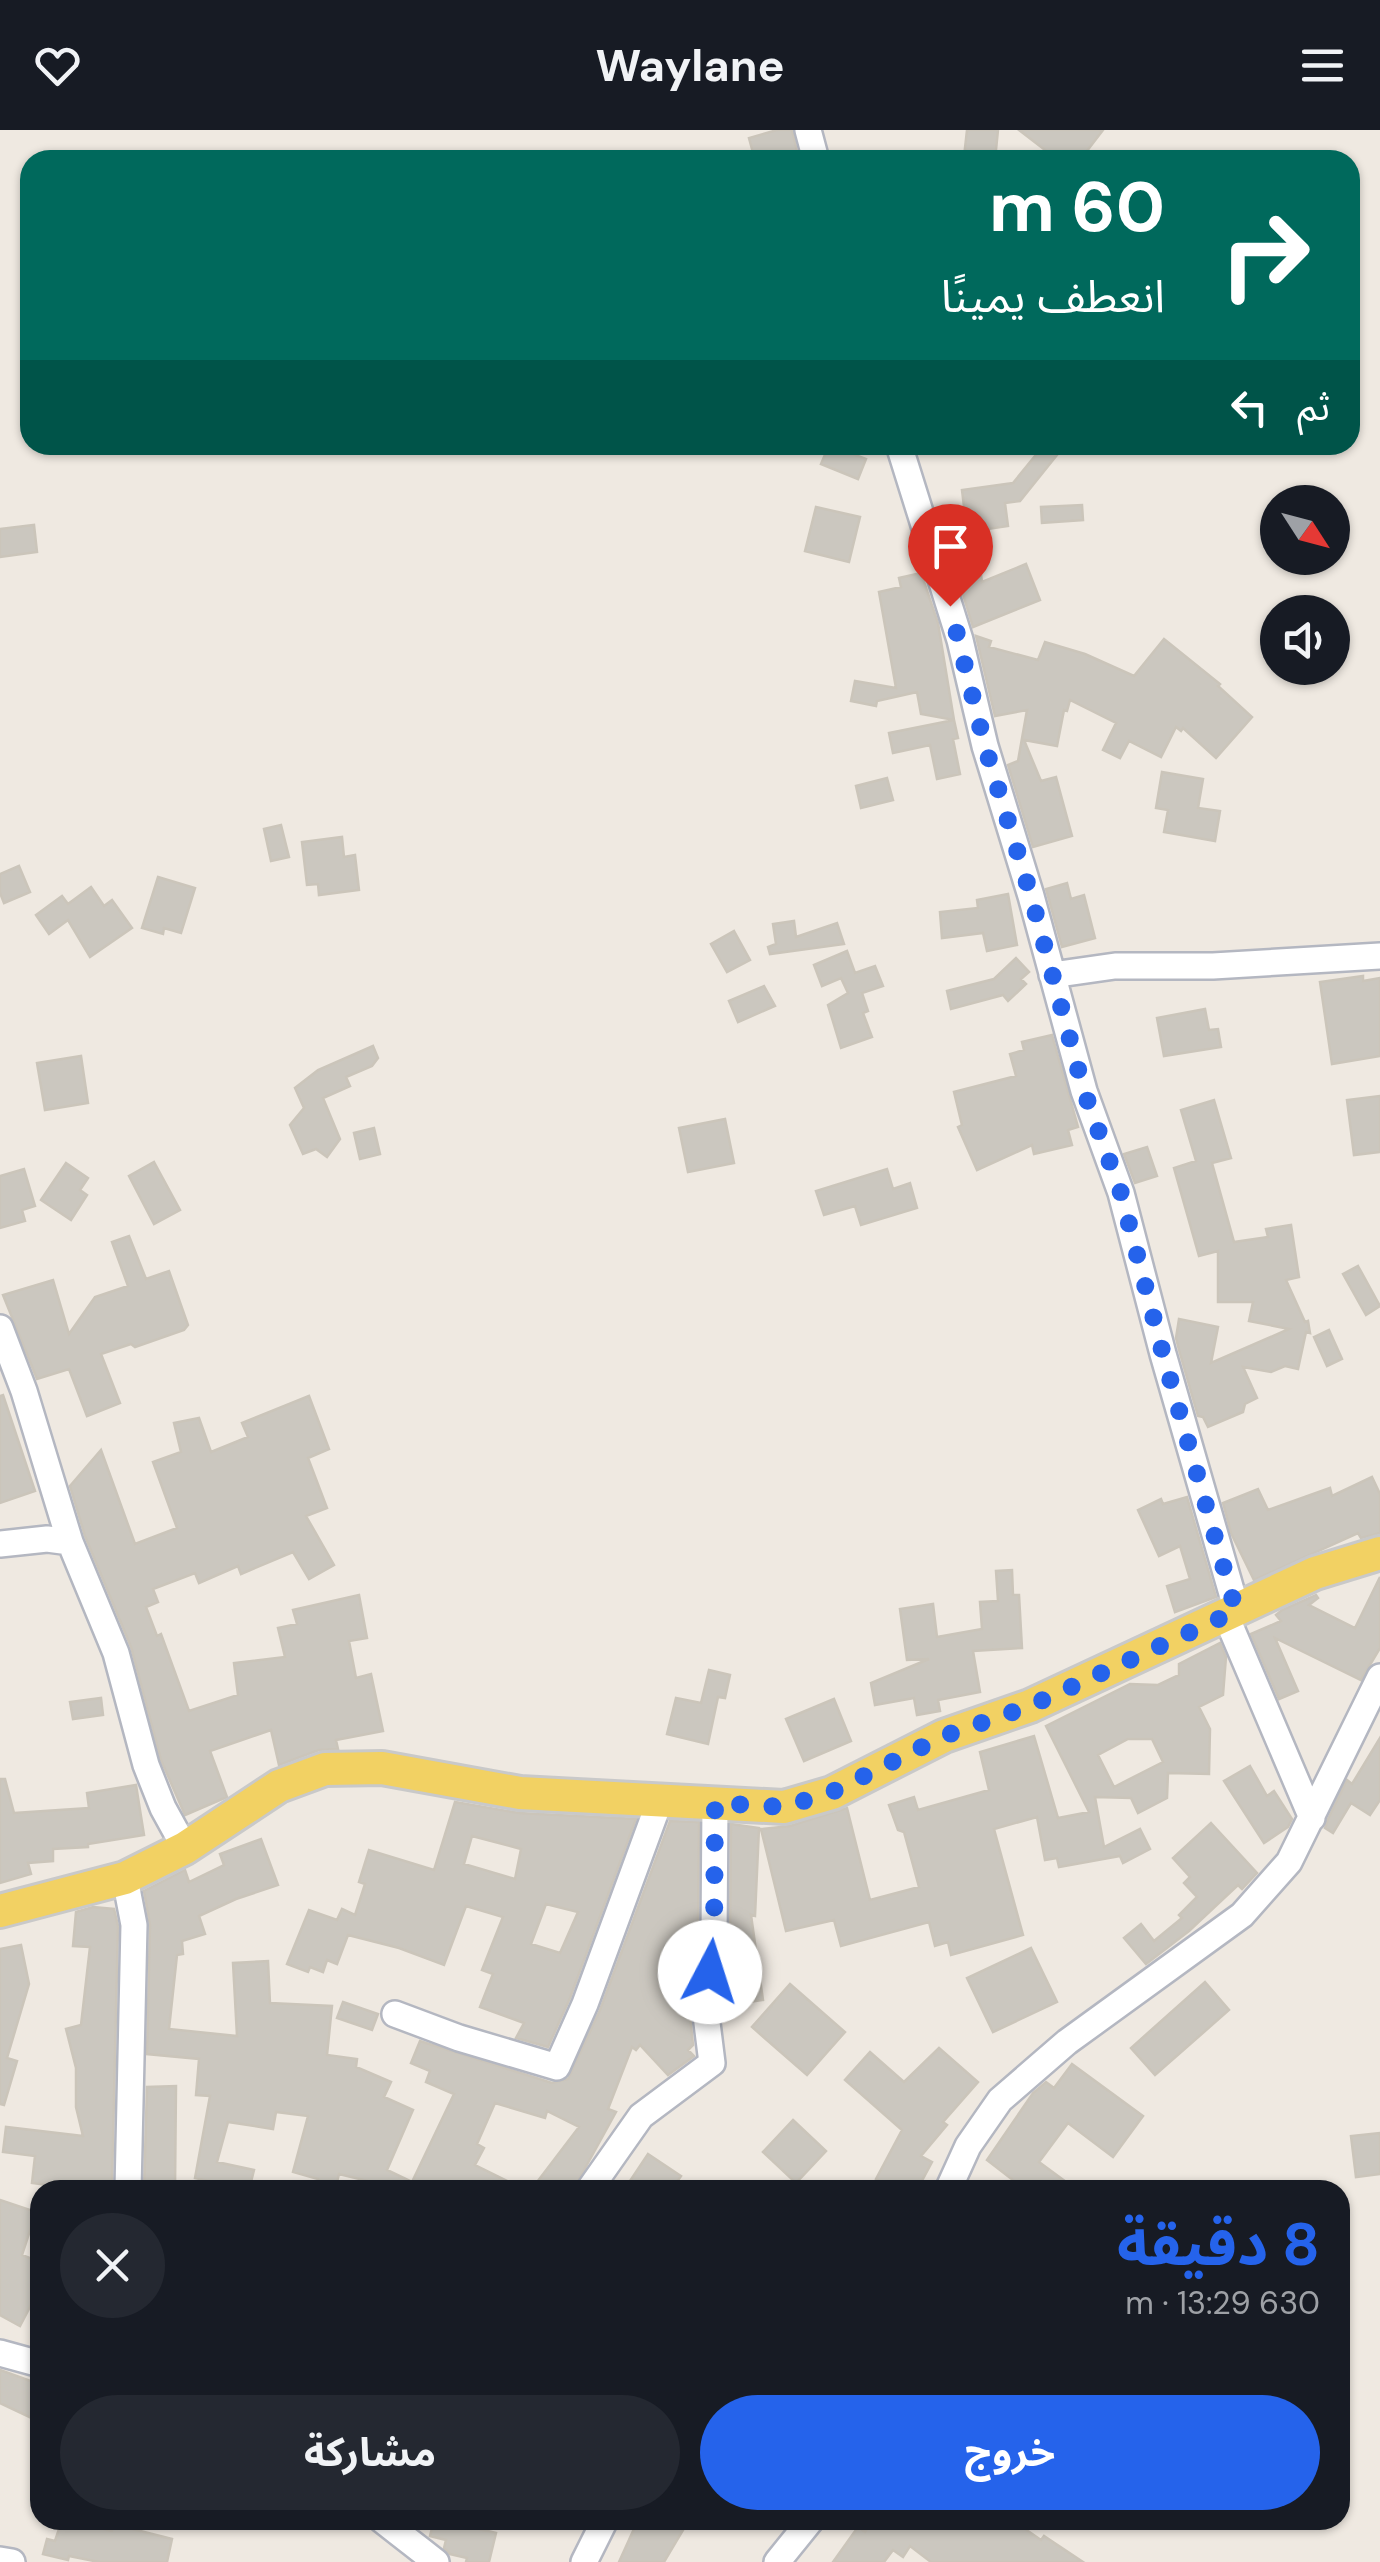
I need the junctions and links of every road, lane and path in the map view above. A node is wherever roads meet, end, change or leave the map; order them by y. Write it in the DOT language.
graph roads {
  1 [pos="902,455"];
  2 [pos="1380,956"];
  3 [pos="1052,975"];
  4 [pos="0,1328"];
  5 [pos="70,1542"];
  6 [pos="0,1544"];
  7 [pos="1380,1552"];
  8 [pos="1231,1614"];
  9 [pos="1380,1677"];
  10 [pos="660,1800"];
  11 [pos="715,1803"];
  12 [pos="1312,1818"];
  13 [pos="185,1848"];
  14 [pos="125,1878"];
  15 [pos="0,1911"];
  16 [pos="395,2014"];
  17 [pos="128,2180"];
  18 [pos="597,2180"];
  19 [pos="953,2180"];
  20 [pos="0,2354"];
  21 [pos="30,2362"];
  22 [pos="410,2530"];
  23 [pos="599,2530"];
  24 [pos="803,2530"];
  25 [pos="0,2560"];
  26 [pos="12,2562"];
  27 [pos="436,2562"];
  28 [pos="584,2562"];
  29 [pos="778,2562"];
  1 -- 3 [label="street"];
  2 -- 3 [label="street"];
  3 -- 8 [label="street"];
  4 -- 5 [label="street"];
  5 -- 6 [label="street"];
  5 -- 13 [label="street"];
  7 -- 8 [label="main road"];
  8 -- 11 [label="main road"];
  8 -- 12 [label="street"];
  9 -- 12 [label="street"];
  10 -- 11 [label="main road"];
  10 -- 13 [label="main road"];
  10 -- 16 [label="street"];
  11 -- 18 [label="street"];
  12 -- 19 [label="street"];
  13 -- 14 [label="main road"];
  14 -- 15 [label="main road"];
  14 -- 17 [label="street"];
  20 -- 21 [label="street"];
  22 -- 27 [label="street"];
  23 -- 28 [label="street"];
  24 -- 29 [label="street"];
  25 -- 26 [label="street"];
}
